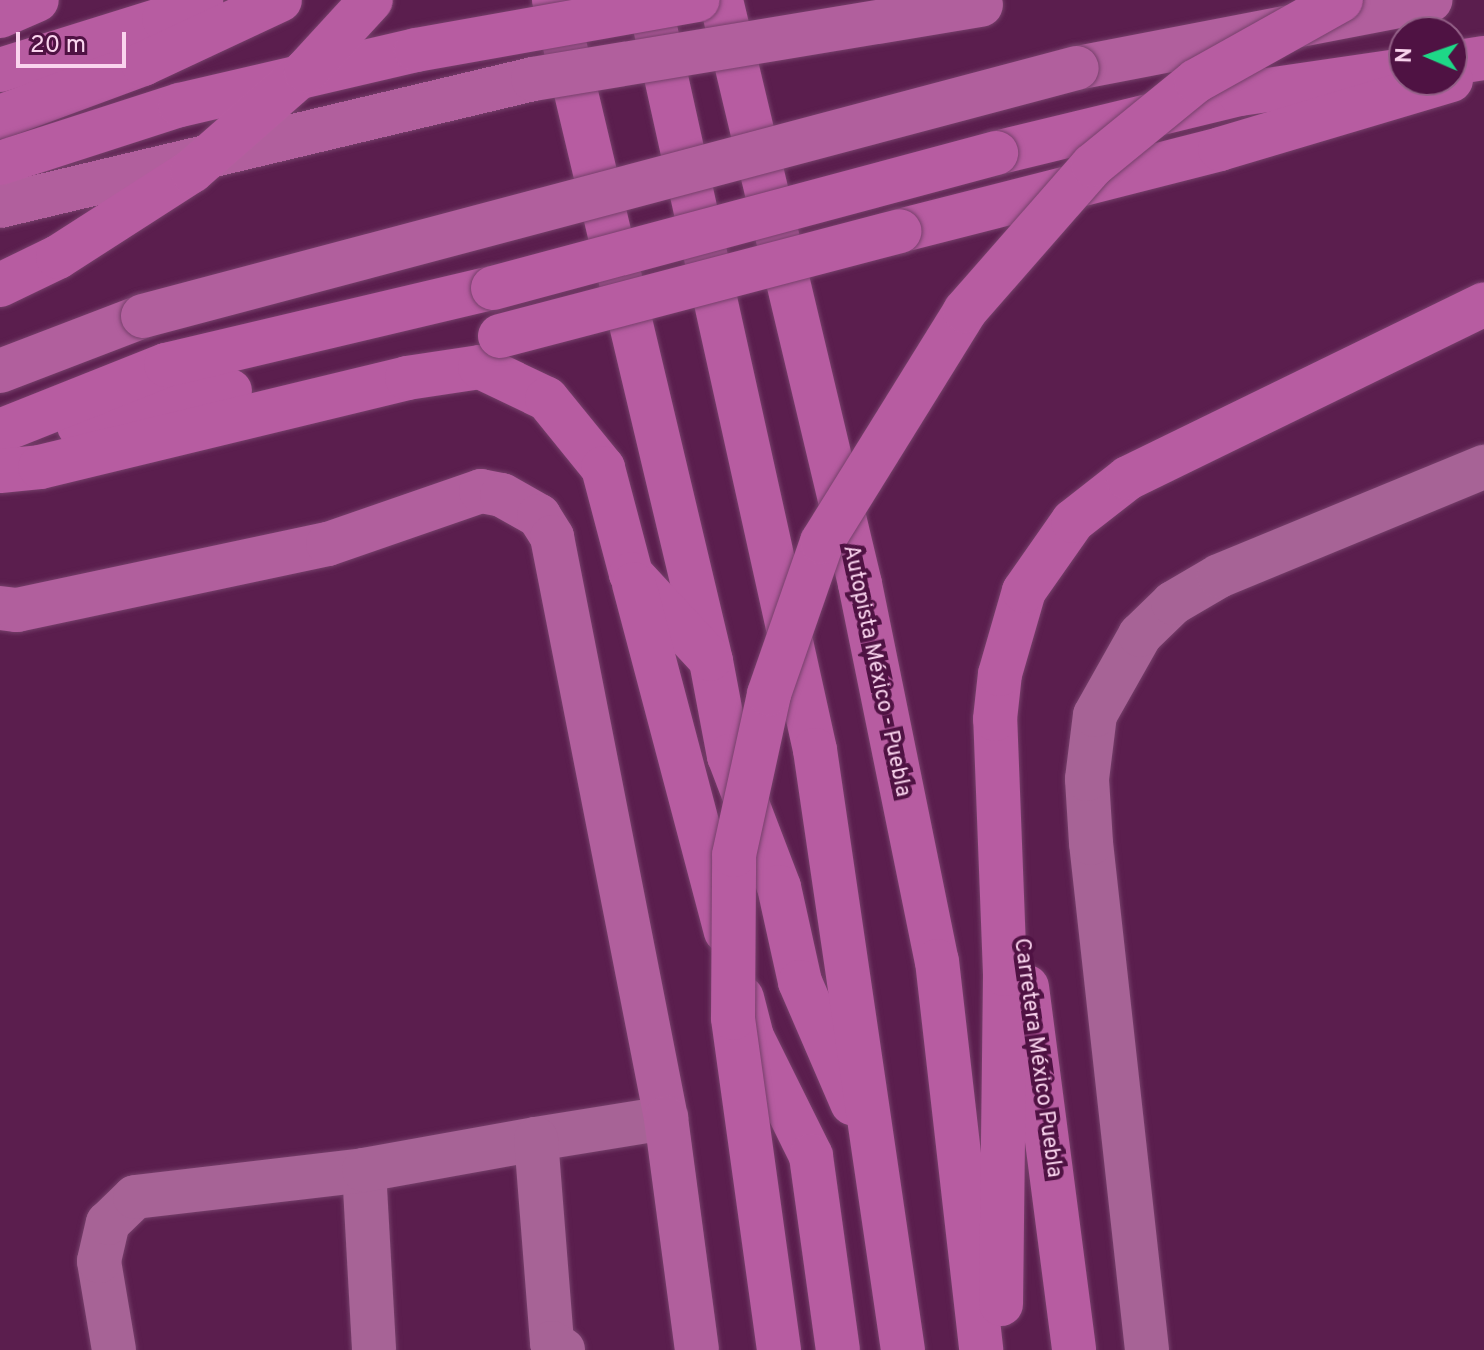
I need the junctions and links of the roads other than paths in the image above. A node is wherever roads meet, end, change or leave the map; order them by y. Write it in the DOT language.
graph roads {
  1 [pos="37,0"];
  2 [pos="201,0"];
  3 [pos="280,0"];
  4 [pos="371,0"];
  5 [pos="554,0"];
  6 [pos="649,0"];
  7 [pos="698,0"];
  8 [pos="721,0"];
  9 [pos="1341,0"];
  10 [pos="1431,0"];
  11 [pos="990,2"];
  12 [pos="0,16"];
  13 [pos="0,70"];
  14 [pos="1388,72"];
  15 [pos="1397,96"];
  16 [pos="0,117"];
  17 [pos="0,163"];
  18 [pos="0,206"];
  19 [pos="0,285"];
  20 [pos="1484,304"];
  21 [pos="0,371"];
  22 [pos="0,431"];
  23 [pos="0,448"];
  24 [pos="1484,467"];
  25 [pos="0,471"];
  26 [pos="631,574"];
  27 [pos="0,608"];
  28 [pos="711,661"];
  29 [pos="997,767"];
  30 [pos="937,961"];
  31 [pos="752,1037"];
  32 [pos="666,1118"];
  33 [pos="536,1139"];
  34 [pos="1003,1147"];
  35 [pos="876,1158"];
  36 [pos="364,1170"];
  37 [pos="114,1350"];
  38 [pos="374,1350"];
  39 [pos="563,1350"];
  40 [pos="697,1350"];
  41 [pos="779,1350"];
  42 [pos="799,1350"];
  43 [pos="838,1350"];
  44 [pos="903,1350"];
  45 [pos="981,1350"];
  46 [pos="1001,1350"];
  47 [pos="1063,1350"];
  48 [pos="1074,1350"];
  49 [pos="1147,1350"];
  1 -- 12 [label="highway"];
  2 -- 13 [label="highway"];
  3 -- 16 [label="highway"];
  4 -- 19 [label="highway, bridge"];
  5 -- 28 [label="highway"];
  6 -- 35 [label="highway"];
  7 -- 17 [label="highway, bridge"];
  8 -- 30 [label="highway, Autopista México - Puebla"];
  9 -- 41 [label="highway, bridge"];
  10 -- 21 [label="main road, bridge"];
  11 -- 18 [label="main road, bridge"];
  14 -- 22 [label="highway, bridge"];
  15 -- 23 [label="highway, bridge"];
  20 -- 29 [label="highway"];
  24 -- 49 [label="street"];
  25 -- 26 [label="highway"];
  26 -- 28 [label="highway"];
  26 -- 31 [label="highway"];
  27 -- 32 [label="main road"];
  28 -- 35 [label="highway"];
  29 -- 34 [label="highway"];
  29 -- 48 [label="highway, Carretera México Puebla"];
  30 -- 34 [label="highway"];
  30 -- 45 [label="highway, Autopista México - Puebla"];
  31 -- 42 [label="highway"];
  31 -- 43 [label="highway"];
  32 -- 33 [label="street"];
  32 -- 40 [label="main road"];
  33 -- 36 [label="street"];
  33 -- 39 [label="street"];
  34 -- 46 [label="highway"];
  34 -- 47 [label="highway"];
  35 -- 44 [label="highway"];
  36 -- 37 [label="street"];
  36 -- 38 [label="street"];
}
